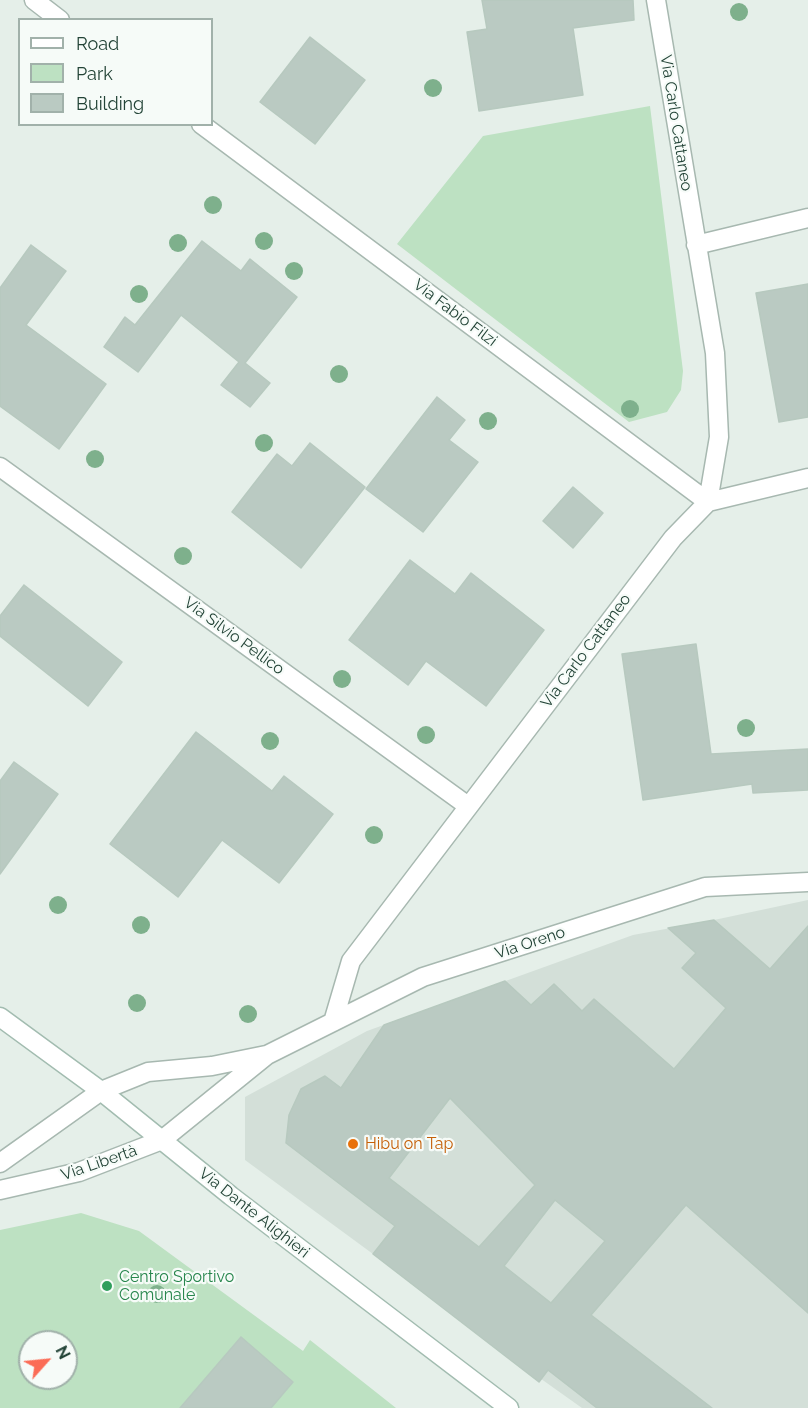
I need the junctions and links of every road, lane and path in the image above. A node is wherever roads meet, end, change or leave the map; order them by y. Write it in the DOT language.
graph roads {
  1 [pos="34,0"];
  2 [pos="656,0"];
  3 [pos="57,18"];
  4 [pos="204,126"];
  5 [pos="808,218"];
  6 [pos="696,245"];
  7 [pos="0,467"];
  8 [pos="808,478"];
  9 [pos="708,502"];
  10 [pos="468,806"];
  11 [pos="808,882"];
  12 [pos="0,1017"];
  13 [pos="333,1022"];
  14 [pos="267,1055"];
  15 [pos="101,1091"];
  16 [pos="162,1140"];
  17 [pos="0,1163"];
  18 [pos="0,1190"];
  19 [pos="509,1408"];
  1 -- 3 [label="street"];
  2 -- 6 [label="street, Via Carlo Cattaneo"];
  4 -- 9 [label="street, Via Fabio Filzi"];
  5 -- 6 [label="street"];
  6 -- 9 [label="street, Via Carlo Cattaneo"];
  7 -- 10 [label="street, Via Silvio Pellico"];
  8 -- 9 [label="street"];
  9 -- 10 [label="street, Via Carlo Cattaneo"];
  10 -- 13 [label="street, Via Carlo Cattaneo"];
  11 -- 13 [label="street, Via Oreno"];
  12 -- 15 [label="street, Via Dante Alighieri"];
  13 -- 14 [label="street, Via Oreno"];
  14 -- 15 [label="street, Via Oreno"];
  14 -- 16 [label="street, Via Oreno"];
  15 -- 16 [label="street, Via Dante Alighieri"];
  15 -- 17 [label="street"];
  16 -- 18 [label="street, Via Libertà"];
  16 -- 19 [label="street, Via Dante Alighieri"];
}
